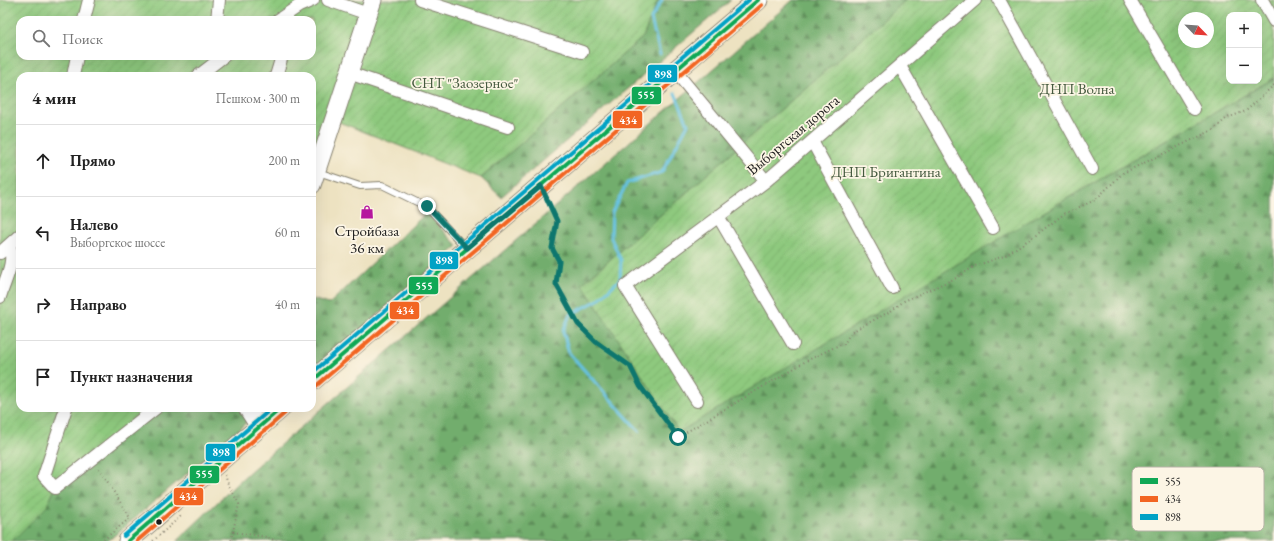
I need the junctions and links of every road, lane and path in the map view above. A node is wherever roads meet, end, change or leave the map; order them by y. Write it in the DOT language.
graph roads {
  1 [pos="89,0"];
  2 [pos="219,0"];
  3 [pos="313,0"];
  4 [pos="328,0"];
  5 [pos="420,0"];
  6 [pos="758,0"];
  7 [pos="975,0"];
  8 [pos="999,0"];
  9 [pos="1130,0"];
  10 [pos="1262,0"];
  11 [pos="299,6"];
  12 [pos="371,7"];
  13 [pos="85,16"];
  14 [pos="217,16"];
  15 [pos="284,16"];
  16 [pos="295,16"];
  17 [pos="1274,21"];
  18 [pos="582,52"];
  19 [pos="76,60"];
  20 [pos="213,60"];
  21 [pos="281,60"];
  22 [pos="900,66"];
  23 [pos="675,71"];
  24 [pos="74,72"];
  25 [pos="202,72"];
  26 [pos="277,72"];
  27 [pos="350,73"];
  28 [pos="1274,86"];
  29 [pos="1194,109"];
  30 [pos="508,127"];
  31 [pos="812,141"];
  32 [pos="1092,169"];
  33 [pos="316,172"];
  34 [pos="316,178"];
  35 [pos="766,181"];
  36 [pos="541,186"];
  37 [pos="718,216"];
  38 [pos="993,228"];
  39 [pos="16,240"];
  40 [pos="10,246"];
  41 [pos="467,248"];
  42 [pos="0,253"];
  43 [pos="892,288"];
  44 [pos="0,296"];
  45 [pos="792,344"];
  46 [pos="316,378"];
  47 [pos="697,401"];
  48 [pos="65,412"];
  49 [pos="151,412"];
  50 [pos="250,412"];
  51 [pos="276,412"];
  52 [pos="259,427"];
  53 [pos="93,458"];
  54 [pos="228,484"];
  55 [pos="181,516"];
  56 [pos="233,532"];
  57 [pos="102,541"];
  58 [pos="128,541"];
  59 [pos="153,541"];
  60 [pos="231,541"];
  61 [pos="276,541"];
  1 -- 13 [label="street"];
  2 -- 14 [label="street"];
  3 -- 11 [label="street"];
  4 -- 12 [label="street"];
  5 -- 18 [label="street"];
  6 -- 23 [label="main road"];
  7 -- 22 [label="street, Выборгская дорога"];
  8 -- 32 [label="street"];
  9 -- 29 [label="street"];
  10 -- 17 [label="street"];
  11 -- 15 [label="street"];
  11 -- 16 [label="street"];
  12 -- 27 [label="street"];
  19 -- 24 [label="street"];
  20 -- 25 [label="street"];
  21 -- 26 [label="street"];
  22 -- 31 [label="street, Выборгская дорога"];
  22 -- 38 [label="street"];
  23 -- 35 [label="street"];
  23 -- 36 [label="main road"];
  27 -- 30 [label="street"];
  27 -- 33 [label="street"];
  28 -- 36 [label="path"];
  31 -- 35 [label="street, Выборгская дорога"];
  31 -- 43 [label="street"];
  34 -- 41 [label="lane"];
  35 -- 37 [label="street, Выборгская дорога"];
  36 -- 41 [label="main road"];
  37 -- 45 [label="street"];
  37 -- 47 [label="street, Выборгская дорога"];
  39 -- 40 [label="street"];
  40 -- 42 [label="street"];
  40 -- 44 [label="street"];
  41 -- 46 [label="main road"];
  48 -- 53 [label="street"];
  49 -- 53 [label="street"];
  50 -- 52 [label="street"];
  51 -- 52 [label="main road"];
  52 -- 58 [label="main road"];
  53 -- 57 [label="path"];
  54 -- 56 [label="path"];
  55 -- 59 [label="path"];
  56 -- 60 [label="path"];
  56 -- 61 [label="path"];
}
